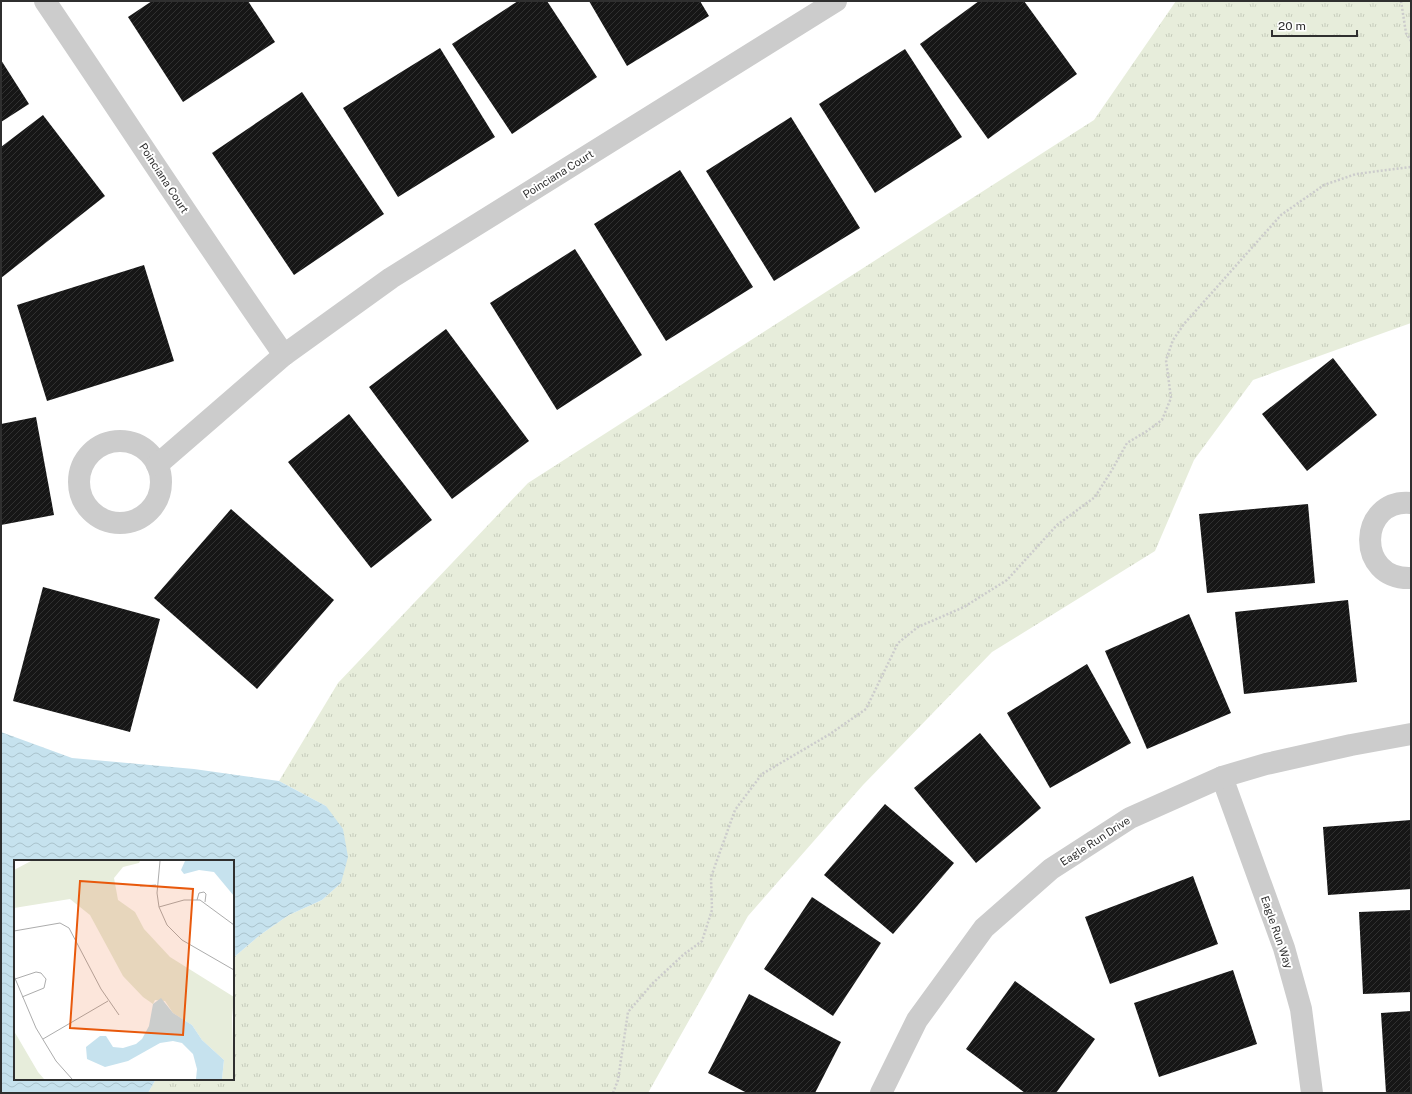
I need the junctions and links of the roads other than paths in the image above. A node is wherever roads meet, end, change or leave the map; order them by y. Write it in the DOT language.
graph roads {
  1 [pos="45,1"];
  2 [pos="836,1"];
  3 [pos="284,355"];
  4 [pos="157,465"];
  5 [pos="1411,503"];
  6 [pos="1411,582"];
  7 [pos="1411,734"];
  8 [pos="1222,777"];
  9 [pos="881,1093"];
  10 [pos="1312,1093"];
  1 -- 3 [label="street, Poinciana Court"];
  2 -- 3 [label="street, Poinciana Court"];
  3 -- 4 [label="street, Poinciana Court"];
  5 -- 6 [label="street"];
  7 -- 8 [label="street, Eagle Run Drive"];
  8 -- 9 [label="street, Eagle Run Drive"];
  8 -- 10 [label="street, Eagle Run Way"];
}
